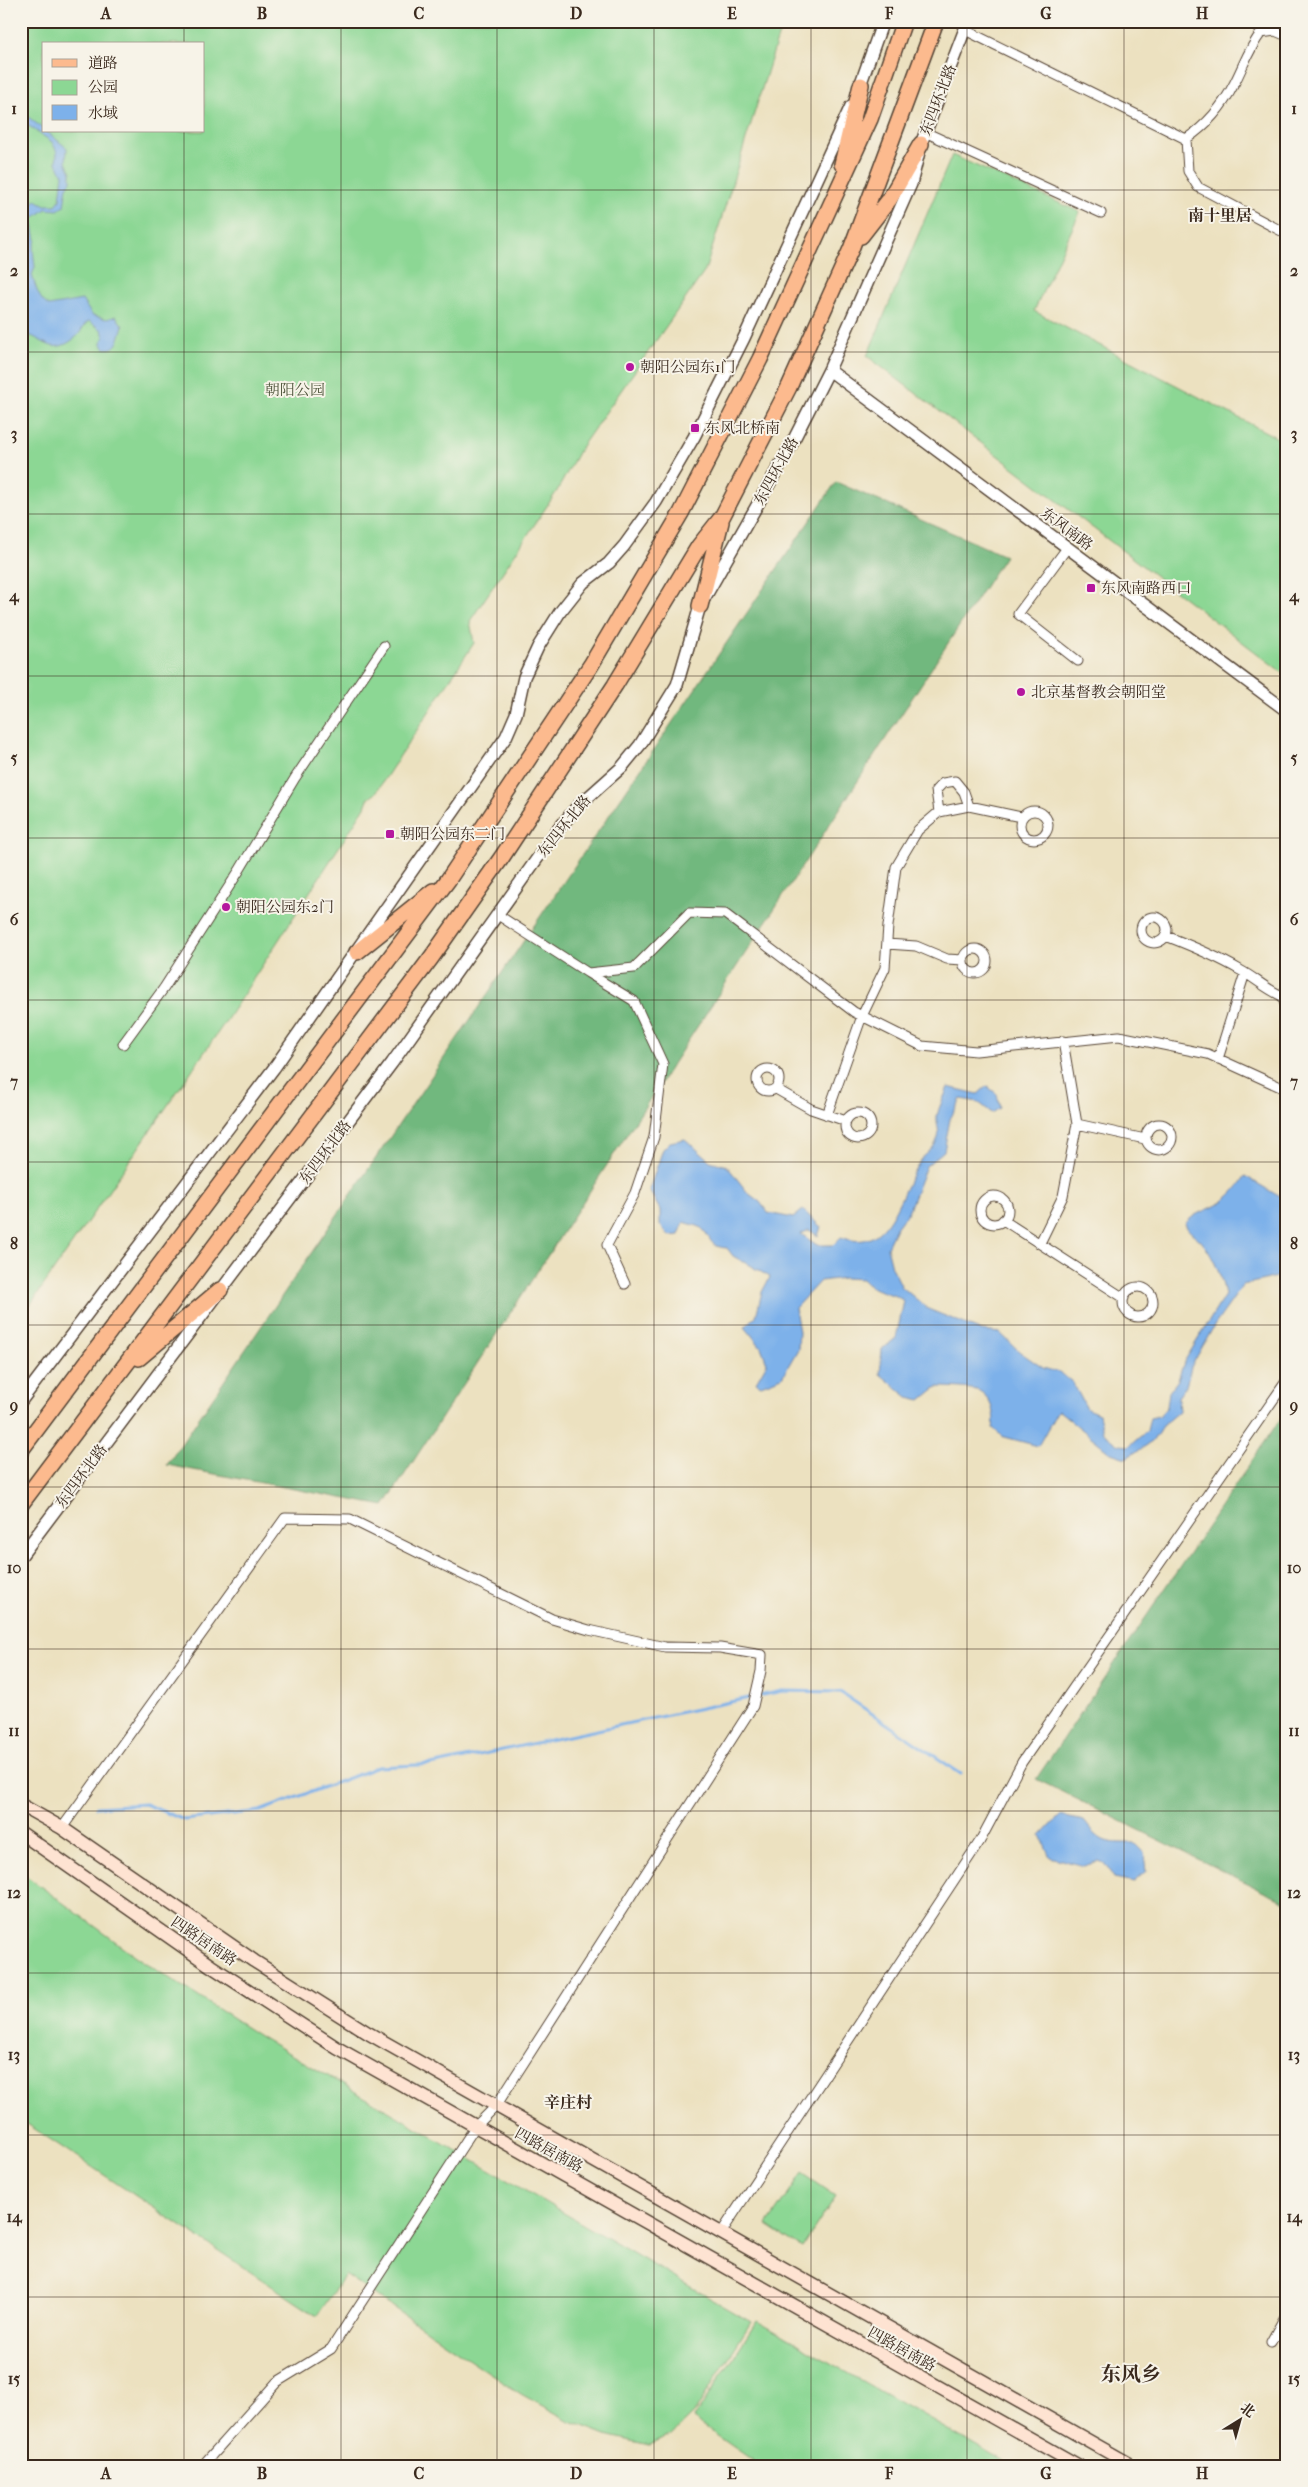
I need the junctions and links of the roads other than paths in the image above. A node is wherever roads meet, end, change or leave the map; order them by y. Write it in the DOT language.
graph roads {
  1 [pos="883,21"];
  2 [pos="904,21"];
  3 [pos="936,21"];
  4 [pos="966,26"];
  5 [pos="1287,36"];
  6 [pos="861,85"];
  7 [pos="924,139"];
  8 [pos="1186,139"];
  9 [pos="834,199"];
  10 [pos="1101,213"];
  11 [pos="1287,234"];
  12 [pos="851,249"];
  13 [pos="829,370"];
  14 [pos="722,517"];
  15 [pos="1068,548"];
  16 [pos="700,606"];
  17 [pos="384,646"];
  18 [pos="1078,661"];
  19 [pos="1287,711"];
  20 [pos="969,806"];
  21 [pos="939,812"];
  22 [pos="1021,817"];
  23 [pos="448,880"];
  24 [pos="498,915"];
  25 [pos="1166,936"];
  26 [pos="887,944"];
  27 [pos="357,952"];
  28 [pos="963,960"];
  29 [pos="588,973"];
  30 [pos="1245,973"];
  31 [pos="1284,992"];
  32 [pos="1287,1009"];
  33 [pos="862,1016"];
  34 [pos="1063,1041"];
  35 [pos="123,1044"];
  36 [pos="1218,1060"];
  37 [pos="776,1088"];
  38 [pos="1287,1090"];
  39 [pos="827,1115"];
  40 [pos="846,1121"];
  41 [pos="1076,1124"];
  42 [pos="1145,1139"];
  43 [pos="1003,1220"];
  44 [pos="1040,1243"];
  45 [pos="625,1284"];
  46 [pos="220,1290"];
  47 [pos="1124,1298"];
  48 [pos="119,1375"];
  49 [pos="1287,1380"];
  50 [pos="21,1401"];
  51 [pos="21,1450"];
  52 [pos="21,1504"];
  53 [pos="21,1556"];
  54 [pos="21,1805"];
  55 [pos="62,1828"];
  56 [pos="21,1833"];
  57 [pos="496,2106"];
  58 [pos="475,2127"];
  59 [pos="721,2233"];
  60 [pos="1287,2313"];
  61 [pos="1271,2342"];
  62 [pos="202,2466"];
  63 [pos="1079,2466"];
  64 [pos="1133,2466"];
  1 -- 6 [label="street"];
  2 -- 9 [label="highway"];
  3 -- 12 [label="highway, 东四环北路"];
  4 -- 7 [label="street, 东四环北路"];
  4 -- 8 [label="street"];
  5 -- 8 [label="street"];
  6 -- 9 [label="highway"];
  6 -- 27 [label="street"];
  7 -- 10 [label="street"];
  7 -- 12 [label="highway"];
  7 -- 13 [label="street, 东四环北路"];
  8 -- 11 [label="street"];
  9 -- 23 [label="highway"];
  12 -- 14 [label="highway, 东四环北路"];
  13 -- 15 [label="street, 东风南路"];
  13 -- 16 [label="street, 东四环北路"];
  14 -- 16 [label="highway"];
  14 -- 48 [label="highway, 东四环北路"];
  15 -- 18 [label="street"];
  15 -- 19 [label="street, 东风南路"];
  16 -- 24 [label="street, 东四环北路"];
  17 -- 35 [label="street"];
  20 -- 21 [label="street"];
  20 -- 21 [label="street"];
  20 -- 22 [label="street"];
  21 -- 26 [label="street"];
  23 -- 27 [label="highway"];
  23 -- 51 [label="highway"];
  24 -- 29 [label="street"];
  24 -- 46 [label="street, 东四环北路"];
  25 -- 30 [label="street"];
  26 -- 28 [label="street"];
  26 -- 33 [label="street"];
  27 -- 50 [label="street"];
  29 -- 33 [label="street"];
  29 -- 45 [label="street"];
  30 -- 31 [label="street"];
  30 -- 36 [label="street"];
  31 -- 32 [label="street"];
  33 -- 34 [label="street"];
  33 -- 39 [label="street"];
  34 -- 36 [label="street"];
  34 -- 41 [label="street"];
  36 -- 38 [label="street"];
  37 -- 39 [label="street"];
  39 -- 40 [label="street"];
  41 -- 42 [label="street"];
  41 -- 44 [label="street"];
  43 -- 44 [label="street"];
  44 -- 47 [label="street"];
  46 -- 48 [label="highway"];
  46 -- 53 [label="street, 东四环北路"];
  48 -- 52 [label="highway, 东四环北路"];
  49 -- 59 [label="street"];
  54 -- 55 [label="main road"];
  55 -- 57 [label="main road"];
  55 -- 57 [label="street"];
  56 -- 58 [label="main road, 四路居南路"];
  57 -- 58 [label="street"];
  57 -- 59 [label="main road"];
  58 -- 62 [label="street"];
  58 -- 63 [label="main road, 四路居南路"];
  59 -- 64 [label="main road"];
  60 -- 61 [label="street"];
}
